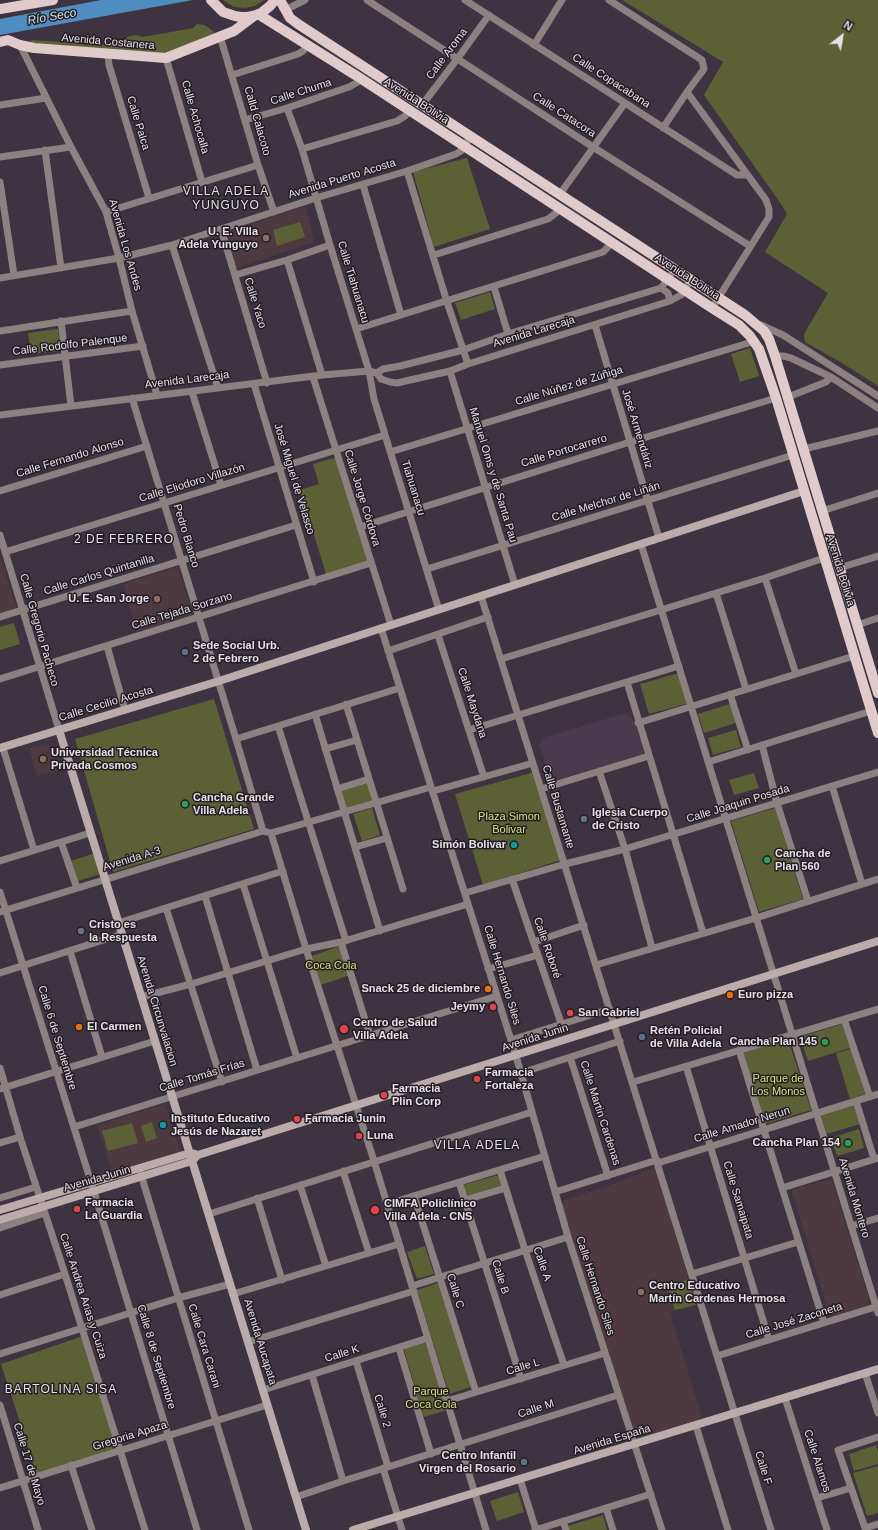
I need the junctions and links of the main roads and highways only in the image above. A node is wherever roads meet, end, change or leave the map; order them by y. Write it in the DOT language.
graph roads {
  1 [pos="53,0"];
  2 [pos="275,0"];
  3 [pos="280,0"];
  4 [pos="212,2"];
  5 [pos="0,9"];
  6 [pos="256,15"];
  7 [pos="0,42"];
  8 [pos="877,686"];
  9 [pos="878,733"];
  1 -- 5 [label="main road"];
  2 -- 6 [label="main road, Avenida Costanera"];
  3 -- 8 [label="main road, Avenida Bolivia"];
  4 -- 6 [label="main road"];
  6 -- 7 [label="main road, Avenida Costanera"];
  6 -- 9 [label="main road, Avenida Bolivia"];
}
